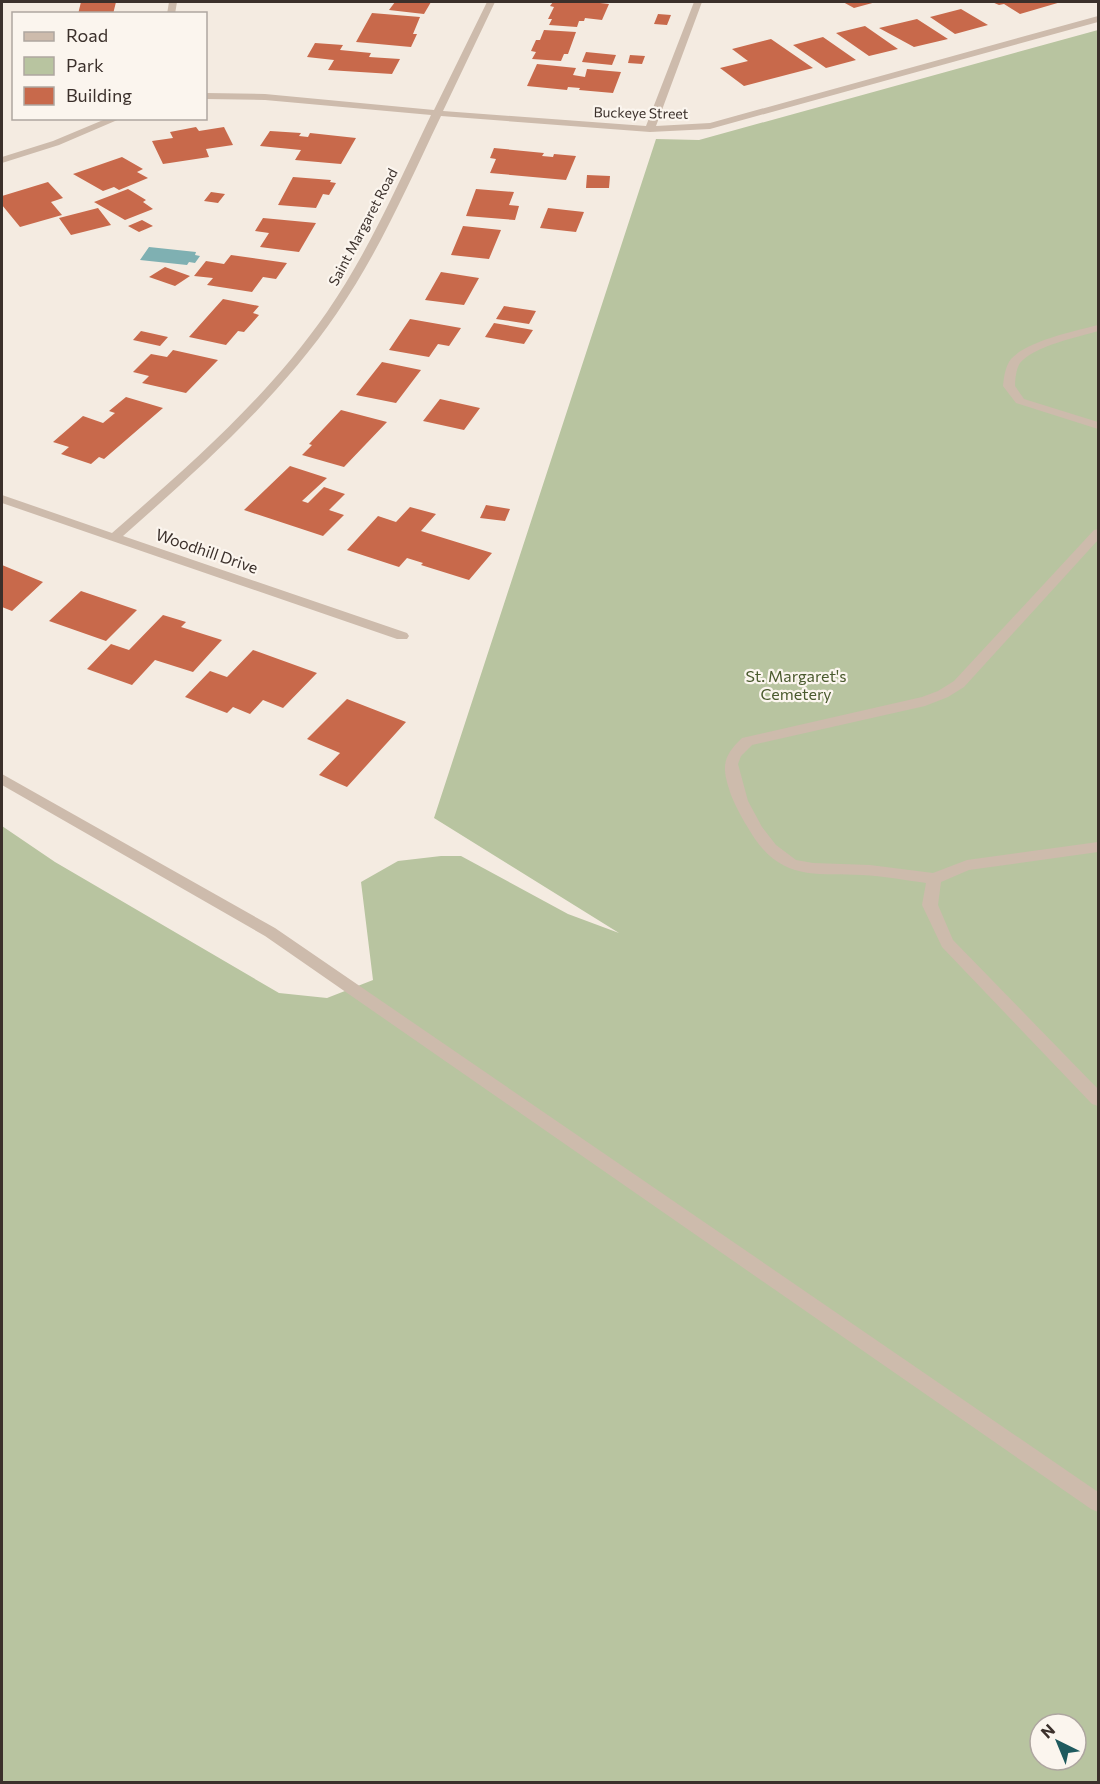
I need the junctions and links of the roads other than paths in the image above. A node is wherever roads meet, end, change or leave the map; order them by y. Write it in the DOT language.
graph roads {
  1 [pos="490,2"];
  2 [pos="698,2"];
  3 [pos="1098,19"];
  4 [pos="207,96"];
  5 [pos="438,113"];
  6 [pos="113,120"];
  7 [pos="650,129"];
  8 [pos="2,160"];
  9 [pos="1098,328"];
  10 [pos="1098,426"];
  11 [pos="2,499"];
  12 [pos="1098,533"];
  13 [pos="115,537"];
  14 [pos="402,636"];
  15 [pos="2,779"];
  16 [pos="1098,847"];
  17 [pos="934,879"];
  18 [pos="1098,1099"];
  19 [pos="1098,1503"];
  1 -- 5 [label="street, Saint Margaret Road"];
  2 -- 7 [label="street"];
  3 -- 7 [label="street, Buckeye Street"];
  4 -- 5 [label="street, Buckeye Street"];
  5 -- 7 [label="street, Buckeye Street"];
  5 -- 13 [label="street, Saint Margaret Road"];
  6 -- 8 [label="street"];
  9 -- 10 [label="street"];
  11 -- 13 [label="street, Woodhill Drive"];
  12 -- 17 [label="street"];
  13 -- 14 [label="street, Woodhill Drive"];
  15 -- 19 [label="street"];
  16 -- 17 [label="street"];
  17 -- 18 [label="street"];
}
